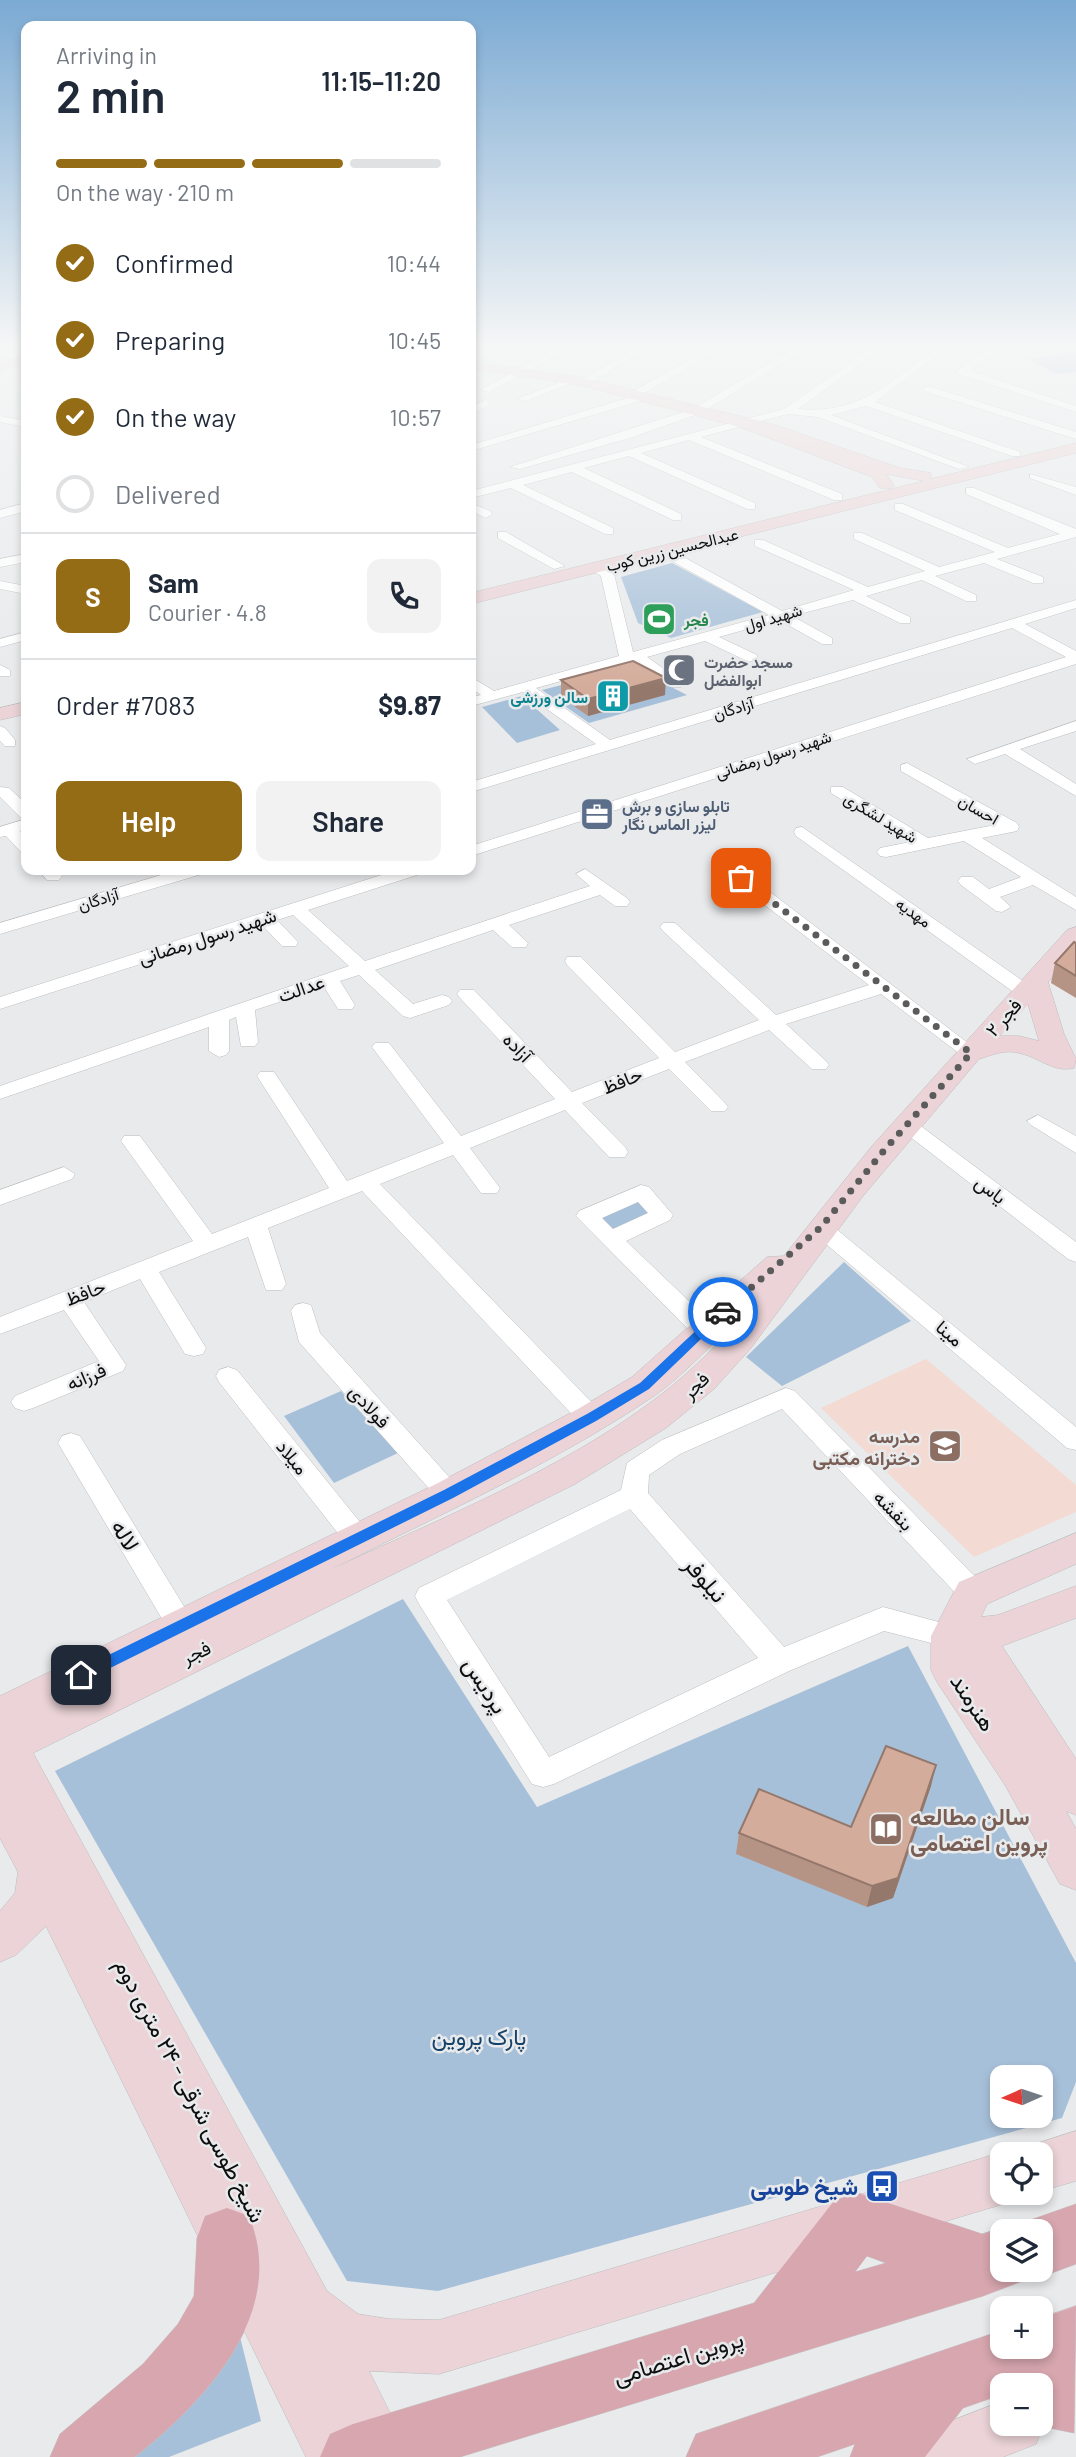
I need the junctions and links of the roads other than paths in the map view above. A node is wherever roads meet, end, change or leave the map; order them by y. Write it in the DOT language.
graph roads {
  1 [pos="499,459"];
  2 [pos="521,459"];
  3 [pos="610,459"];
  4 [pos="645,459"];
  5 [pos="743,459"];
  6 [pos="837,459"];
  7 [pos="857,459"];
  8 [pos="940,459"];
  9 [pos="997,459"];
  10 [pos="1033,459"];
  11 [pos="506,462"];
  12 [pos="963,467"];
  13 [pos="574,468"];
  14 [pos="925,476"];
  15 [pos="1034,476"];
  16 [pos="536,478"];
  17 [pos="512,484"];
  18 [pos="886,485"];
  19 [pos="970,491"];
  20 [pos="1076,491"];
  21 [pos="476,495"];
  22 [pos="838,498"];
  23 [pos="476,503"];
  24 [pos="751,506"];
  25 [pos="21,508"];
  26 [pos="899,508"];
  27 [pos="0,514"];
  28 [pos="486,514"];
  29 [pos="677,517"];
  30 [pos="609,531"];
  31 [pos="1074,533"];
  32 [pos="502,535"];
  33 [pos="858,536"];
  34 [pos="1045,541"];
  35 [pos="759,543"];
  36 [pos="1066,549"];
  37 [pos="663,551"];
  38 [pos="1006,552"];
  39 [pos="984,558"];
  40 [pos="21,559"];
  41 [pos="0,564"];
  42 [pos="558,566"];
  43 [pos="597,567"];
  44 [pos="936,571"];
  45 [pos="921,575"];
  46 [pos="1038,580"];
  47 [pos="505,584"];
  48 [pos="0,585"];
  49 [pos="21,589"];
  50 [pos="476,591"];
  51 [pos="859,592"];
  52 [pos="971,598"];
  53 [pos="1076,604"];
  54 [pos="779,615"];
  55 [pos="905,620"];
  56 [pos="1013,623"];
  57 [pos="705,636"];
  58 [pos="21,637"];
  59 [pos="827,641"];
  60 [pos="1,642"];
  61 [pos="631,657"];
  62 [pos="1076,658"];
  63 [pos="752,659"];
  64 [pos="676,684"];
  65 [pos="476,685"];
  66 [pos="525,687"];
  67 [pos="492,696"];
  68 [pos="21,697"];
  69 [pos="476,701"];
  70 [pos="0,702"];
  71 [pos="21,709"];
  72 [pos="0,715"];
  73 [pos="1076,726"];
  74 [pos="608,746"];
  75 [pos="1008,748"];
  76 [pos="975,759"];
  77 [pos="907,768"];
  78 [pos="476,786"];
  79 [pos="837,790"];
  80 [pos="1076,791"];
  81 [pos="3,792"];
  82 [pos="21,808"];
  83 [pos="21,825"];
  84 [pos="4,830"];
  85 [pos="802,832"];
  86 [pos="966,835"];
  87 [pos="21,843"];
  88 [pos="925,844"];
  89 [pos="476,849"];
  90 [pos="886,852"];
  91 [pos="721,863"];
  92 [pos="585,874"];
  93 [pos="179,875"];
  94 [pos="398,875"];
  95 [pos="1034,879"];
  96 [pos="967,881"];
  97 [pos="603,888"];
  98 [pos="988,895"];
  99 [pos="621,902"];
  100 [pos="1076,905"];
  101 [pos="1002,907"];
  102 [pos="296,908"];
  103 [pos="265,918"];
  104 [pos="496,923"];
  105 [pos="669,927"];
  106 [pos="0,929"];
  107 [pos="1076,935"];
  108 [pos="289,942"];
  109 [pos="519,943"];
  110 [pos="574,961"];
  111 [pos="364,967"];
  112 [pos="329,978"];
  113 [pos="882,987"];
  114 [pos="1030,987"];
  115 [pos="467,993"];
  116 [pos="442,1001"];
  117 [pos="0,1003"];
  118 [pos="345,1005"];
  119 [pos="245,1007"];
  120 [pos="1005,1016"];
  121 [pos="219,1017"];
  122 [pos="774,1021"];
  123 [pos="248,1042"];
  124 [pos="382,1047"];
  125 [pos="219,1051"];
  126 [pos="971,1053"];
  127 [pos="674,1059"];
  128 [pos="819,1065"];
  129 [pos="1070,1067"];
  130 [pos="267,1076"];
  131 [pos="0,1093"];
  132 [pos="569,1101"];
  133 [pos="718,1107"];
  134 [pos="1038,1121"];
  135 [pos="907,1125"];
  136 [pos="132,1141"];
  137 [pos="455,1144"];
  138 [pos="1076,1146"];
  139 [pos="617,1152"];
  140 [pos="64,1174"];
  141 [pos="353,1185"];
  142 [pos="489,1188"];
  143 [pos="0,1198"];
  144 [pos="256,1226"];
  145 [pos="821,1227"];
  146 [pos="610,1239"];
  147 [pos="208,1245"];
  148 [pos="1076,1254"];
  149 [pos="146,1269"];
  150 [pos="274,1284"];
  151 [pos="69,1298"];
  152 [pos="303,1311"];
  153 [pos="0,1326"];
  154 [pos="704,1330"];
  155 [pos="194,1348"];
  156 [pos="228,1376"];
  157 [pos="24,1402"];
  158 [pos="591,1418"];
  159 [pos="1076,1441"];
  160 [pos="71,1443"];
  161 [pos="449,1494"];
  162 [pos="634,1495"];
  163 [pos="358,1539"];
  164 [pos="1076,1548"];
  165 [pos="973,1593"];
  166 [pos="1076,1602"];
  167 [pos="181,1626"];
  168 [pos="951,1636"];
  169 [pos="779,1662"];
  170 [pos="0,1692"];
  171 [pos="64,1700"];
  172 [pos="2,1736"];
  173 [pos="543,1774"];
  174 [pos="1076,1796"];
  175 [pos="10,1799"];
  176 [pos="1076,1870"];
  177 [pos="22,1910"];
  178 [pos="1076,2156"];
  179 [pos="1053,2163"];
  180 [pos="990,2182"];
  181 [pos="855,2222"];
  182 [pos="1076,2234"];
  183 [pos="227,2238"];
  184 [pos="1053,2242"];
  185 [pos="990,2260"];
  186 [pos="990,2262"];
  187 [pos="304,2300"];
  188 [pos="774,2328"];
  189 [pos="1076,2338"];
  190 [pos="973,2386"];
  191 [pos="990,2434"];
  192 [pos="363,2455"];
  193 [pos="83,2457"];
  194 [pos="719,2457"];
  195 [pos="883,2457"];
  196 [pos="930,2457"];
  1 -- 11 [label="street"];
  2 -- 11 [label="street"];
  3 -- 13 [label="street"];
  4 -- 24 [label="street"];
  5 -- 22 [label="street"];
  6 -- 18 [label="street"];
  7 -- 14 [label="street"];
  8 -- 12 [label="street"];
  9 -- 12 [label="street"];
  10 -- 37 [label="street, عبدالحسین زرین کوب"];
  11 -- 16 [label="street"];
  12 -- 14 [label="street, عبدالحسین زرین کوب"];
  13 -- 16 [label="street"];
  13 -- 29 [label="street"];
  14 -- 18 [label="street, عبدالحسین زرین کوب"];
  15 -- 20 [label="street"];
  16 -- 17 [label="street"];
  17 -- 21 [label="street"];
  17 -- 30 [label="street"];
  18 -- 22 [label="street, عبدالحسین زرین کوب"];
  19 -- 31 [label="street"];
  22 -- 42 [label="street, عبدالحسین زرین کوب"];
  23 -- 28 [label="street"];
  25 -- 27 [label="street"];
  26 -- 38 [label="street"];
  31 -- 34 [label="street, شهید اول"];
  32 -- 42 [label="street"];
  33 -- 44 [label="street"];
  34 -- 36 [label="street"];
  34 -- 38 [label="street, شهید اول"];
  35 -- 51 [label="street"];
  37 -- 43 [label="street, عبدالحسین زرین کوب"];
  37 -- 54 [label="street"];
  38 -- 39 [label="street, شهید اول"];
  39 -- 44 [label="street, شهید اول"];
  39 -- 46 [label="street"];
  40 -- 41 [label="street"];
  42 -- 47 [label="street, عبدالحسین زرین کوب"];
  43 -- 47 [label="street, عبدالحسین زرین کوب"];
  43 -- 61 [label="street"];
  44 -- 45 [label="street, شهید اول"];
  45 -- 51 [label="street, شهید اول"];
  45 -- 52 [label="street"];
  47 -- 50 [label="street, عبدالحسین زرین کوب"];
  48 -- 49 [label="street"];
  51 -- 54 [label="street, شهید اول"];
  51 -- 55 [label="street"];
  53 -- 56 [label="street, آزادگان"];
  54 -- 57 [label="street, شهید اول"];
  54 -- 59 [label="street"];
  56 -- 62 [label="street"];
  56 -- 74 [label="street, آزادگان"];
  57 -- 61 [label="street, شهید اول"];
  57 -- 63 [label="street"];
  58 -- 60 [label="street"];
  61 -- 64 [label="street"];
  61 -- 66 [label="street, شهید اول"];
  62 -- 89 [label="street, شهید رسول رمضانی"];
  65 -- 67 [label="street"];
  66 -- 67 [label="street, شهید اول"];
  66 -- 74 [label="street"];
  67 -- 69 [label="street, شهید اول"];
  68 -- 70 [label="street"];
  71 -- 72 [label="street"];
  73 -- 75 [label="street"];
  74 -- 78 [label="street, آزادگان"];
  75 -- 76 [label="street"];
  75 -- 80 [label="street"];
  77 -- 86 [label="street, احسان"];
  79 -- 88 [label="street, شهید لشگری"];
  81 -- 82 [label="street"];
  83 -- 84 [label="street"];
  84 -- 87 [label="street"];
  85 -- 114 [label="street, مهدیه"];
  86 -- 88 [label="street, شهید لشگری"];
  86 -- 95 [label="street"];
  88 -- 90 [label="street"];
  91 -- 113 [label="street"];
  92 -- 97 [label="street"];
  93 -- 106 [label="street, آزادگان"];
  94 -- 102 [label="street, شهید رسول رمضانی"];
  95 -- 98 [label="street"];
  95 -- 100 [label="street"];
  96 -- 98 [label="street"];
  97 -- 99 [label="street"];
  97 -- 104 [label="street, عدالت"];
  98 -- 101 [label="street"];
  102 -- 103 [label="street, شهید رسول رمضانی"];
  102 -- 111 [label="street"];
  103 -- 108 [label="street"];
  103 -- 117 [label="street, شهید رسول رمضانی"];
  104 -- 109 [label="street"];
  104 -- 111 [label="street, عدالت"];
  105 -- 122 [label="street"];
  107 -- 114 [label="street, فجر ۲"];
  110 -- 127 [label="street"];
  111 -- 112 [label="street, عدالت"];
  111 -- 116 [label="street"];
  112 -- 118 [label="street"];
  112 -- 119 [label="street, عدالت"];
  113 -- 122 [label="street, حافظ"];
  113 -- 126 [label="street"];
  114 -- 120 [label="street, فجر ۲"];
  114 -- 129 [label="street"];
  115 -- 132 [label="street, آزاده"];
  119 -- 121 [label="street, عدالت"];
  119 -- 123 [label="street"];
  120 -- 126 [label="street, فجر ۲"];
  120 -- 129 [label="street"];
  121 -- 125 [label="street"];
  121 -- 131 [label="street, عدالت"];
  122 -- 127 [label="street, حافظ"];
  122 -- 128 [label="street"];
  124 -- 137 [label="street"];
  126 -- 129 [label="street"];
  126 -- 135 [label="street, فجر ۲"];
  127 -- 132 [label="street, حافظ"];
  127 -- 133 [label="street"];
  130 -- 141 [label="street"];
  132 -- 137 [label="street, حافظ"];
  132 -- 139 [label="street, آزاده"];
  134 -- 138 [label="street"];
  135 -- 145 [label="street, فجر ۲"];
  135 -- 148 [label="street, یاس"];
  136 -- 147 [label="street"];
  137 -- 141 [label="street, حافظ"];
  137 -- 142 [label="street"];
  140 -- 143 [label="street"];
  141 -- 144 [label="street, حافظ"];
  141 -- 158 [label="street"];
  144 -- 147 [label="street, حافظ"];
  144 -- 150 [label="street"];
  145 -- 154 [label="street, فجر"];
  145 -- 159 [label="street, مینا"];
  145 -- 171 [label="street, فجر"];
  146 -- 154 [label="street"];
  147 -- 149 [label="street, حافظ"];
  149 -- 151 [label="street, حافظ"];
  149 -- 155 [label="street"];
  151 -- 153 [label="street, حافظ"];
  151 -- 157 [label="street, فرزانه"];
  152 -- 161 [label="street, فولادی"];
  154 -- 158 [label="street, فجر"];
  156 -- 163 [label="street, میلاد"];
  158 -- 161 [label="street, فجر"];
  160 -- 167 [label="street, لاله"];
  161 -- 163 [label="street, فجر"];
  162 -- 165 [label="street, بنفشه"];
  162 -- 169 [label="street, نیلوفر"];
  162 -- 173 [label="street, پردیس"];
  163 -- 167 [label="street, فجر"];
  164 -- 165 [label="street"];
  165 -- 168 [label="street"];
  166 -- 168 [label="street"];
  167 -- 171 [label="street, فجر"];
  168 -- 169 [label="street"];
  168 -- 174 [label="street, هنرمند"];
  168 -- 176 [label="street, هنرمند"];
  169 -- 173 [label="street"];
  170 -- 171 [label="street"];
  171 -- 172 [label="street, فجر"];
  171 -- 175 [label="street"];
  172 -- 175 [label="street, شیخ طوسی شرقی - ۲۴ متری دوم"];
  175 -- 177 [label="street, شیخ طوسی شرقی - ۲۴ متری دوم"];
  175 -- 187 [label="street, شیخ طوسی شرقی - ۲۴ متری دوم"];
  177 -- 183 [label="street, شیخ طوسی شرقی - ۲۴ متری دوم"];
  178 -- 179 [label="street"];
  180 -- 181 [label="street"];
  181 -- 185 [label="main road"];
  181 -- 187 [label="street"];
  181 -- 188 [label="main road"];
  182 -- 184 [label="main road"];
  183 -- 192 [label="street, شیخ طوسی شرقی - ۲۴ متری دوم"];
  183 -- 193 [label="main road"];
  186 -- 188 [label="main road, پروین اعتصامی"];
  187 -- 192 [label="street, شیخ طوسی شرقی - ۲۴ متری دوم"];
  188 -- 192 [label="main road, پروین اعتصامی"];
  189 -- 190 [label="main road"];
  190 -- 194 [label="main road"];
  190 -- 195 [label="main road"];
  191 -- 196 [label="street"];
}
